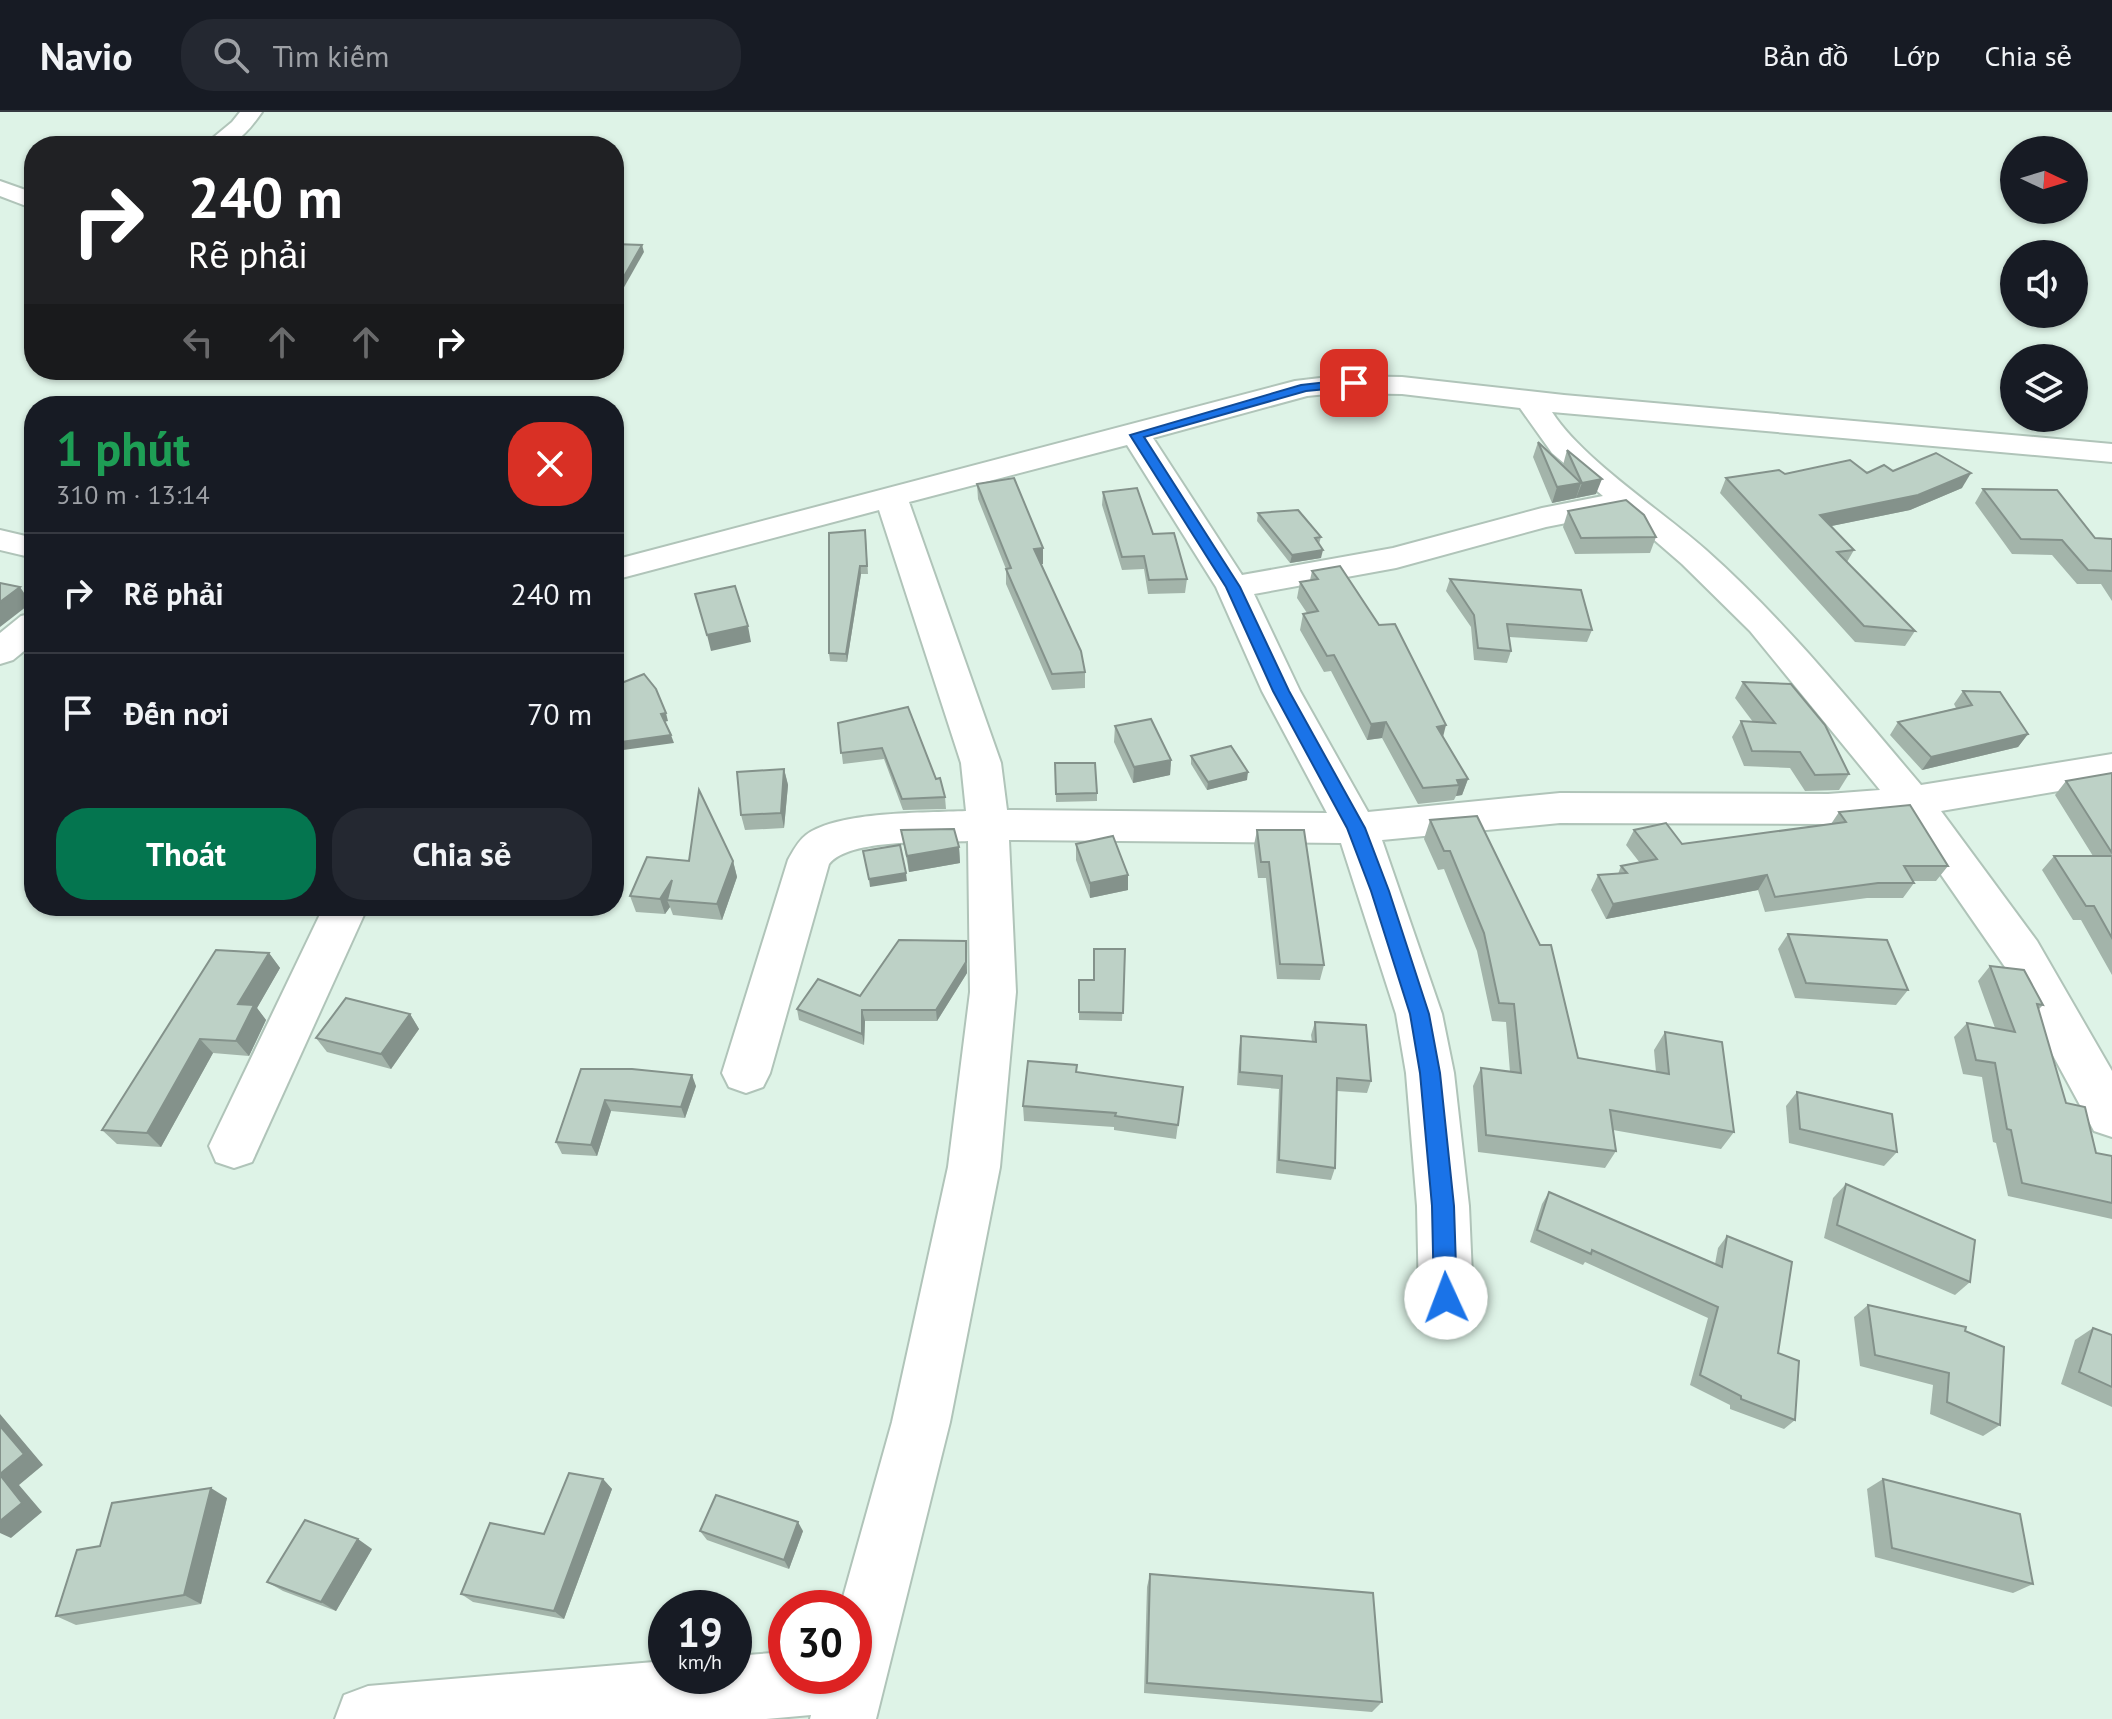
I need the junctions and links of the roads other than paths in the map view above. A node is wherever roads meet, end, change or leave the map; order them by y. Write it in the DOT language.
graph roads {
  1 [pos="251,112"];
  2 [pos="228,136"];
  3 [pos="0,188"];
  4 [pos="24,198"];
  5 [pos="1531,401"];
  6 [pos="1136,435"];
  7 [pos="2108,456"];
  8 [pos="891,496"];
  9 [pos="1629,501"];
  10 [pos="0,540"];
  11 [pos="24,546"];
  12 [pos="624,567"];
  13 [pos="1233,587"];
  14 [pos="24,632"];
  15 [pos="0,652"];
  16 [pos="2112,768"];
  17 [pos="1912,801"];
  18 [pos="988,825"];
  19 [pos="1356,828"];
  20 [pos="342,916"];
  21 [pos="746,1073"];
  22 [pos="2112,1116"];
  23 [pos="234,1146"];
  24 [pos="1446,1298"];
  25 [pos="872,1608"];
  26 [pos="768,1692"];
  27 [pos="368,1719"];
  1 -- 2 [label="street"];
  3 -- 4 [label="street"];
  5 -- 6 [label="street"];
  5 -- 7 [label="street"];
  5 -- 9 [label="street"];
  6 -- 8 [label="street"];
  6 -- 13 [label="street"];
  8 -- 12 [label="street"];
  8 -- 18 [label="street"];
  9 -- 13 [label="street"];
  9 -- 17 [label="street"];
  10 -- 11 [label="street"];
  13 -- 19 [label="street"];
  14 -- 15 [label="street"];
  16 -- 17 [label="street"];
  17 -- 19 [label="street"];
  17 -- 22 [label="street"];
  18 -- 19 [label="street"];
  18 -- 21 [label="street"];
  18 -- 25 [label="street"];
  19 -- 24 [label="street"];
  20 -- 23 [label="street"];
  26 -- 27 [label="street"];
}
